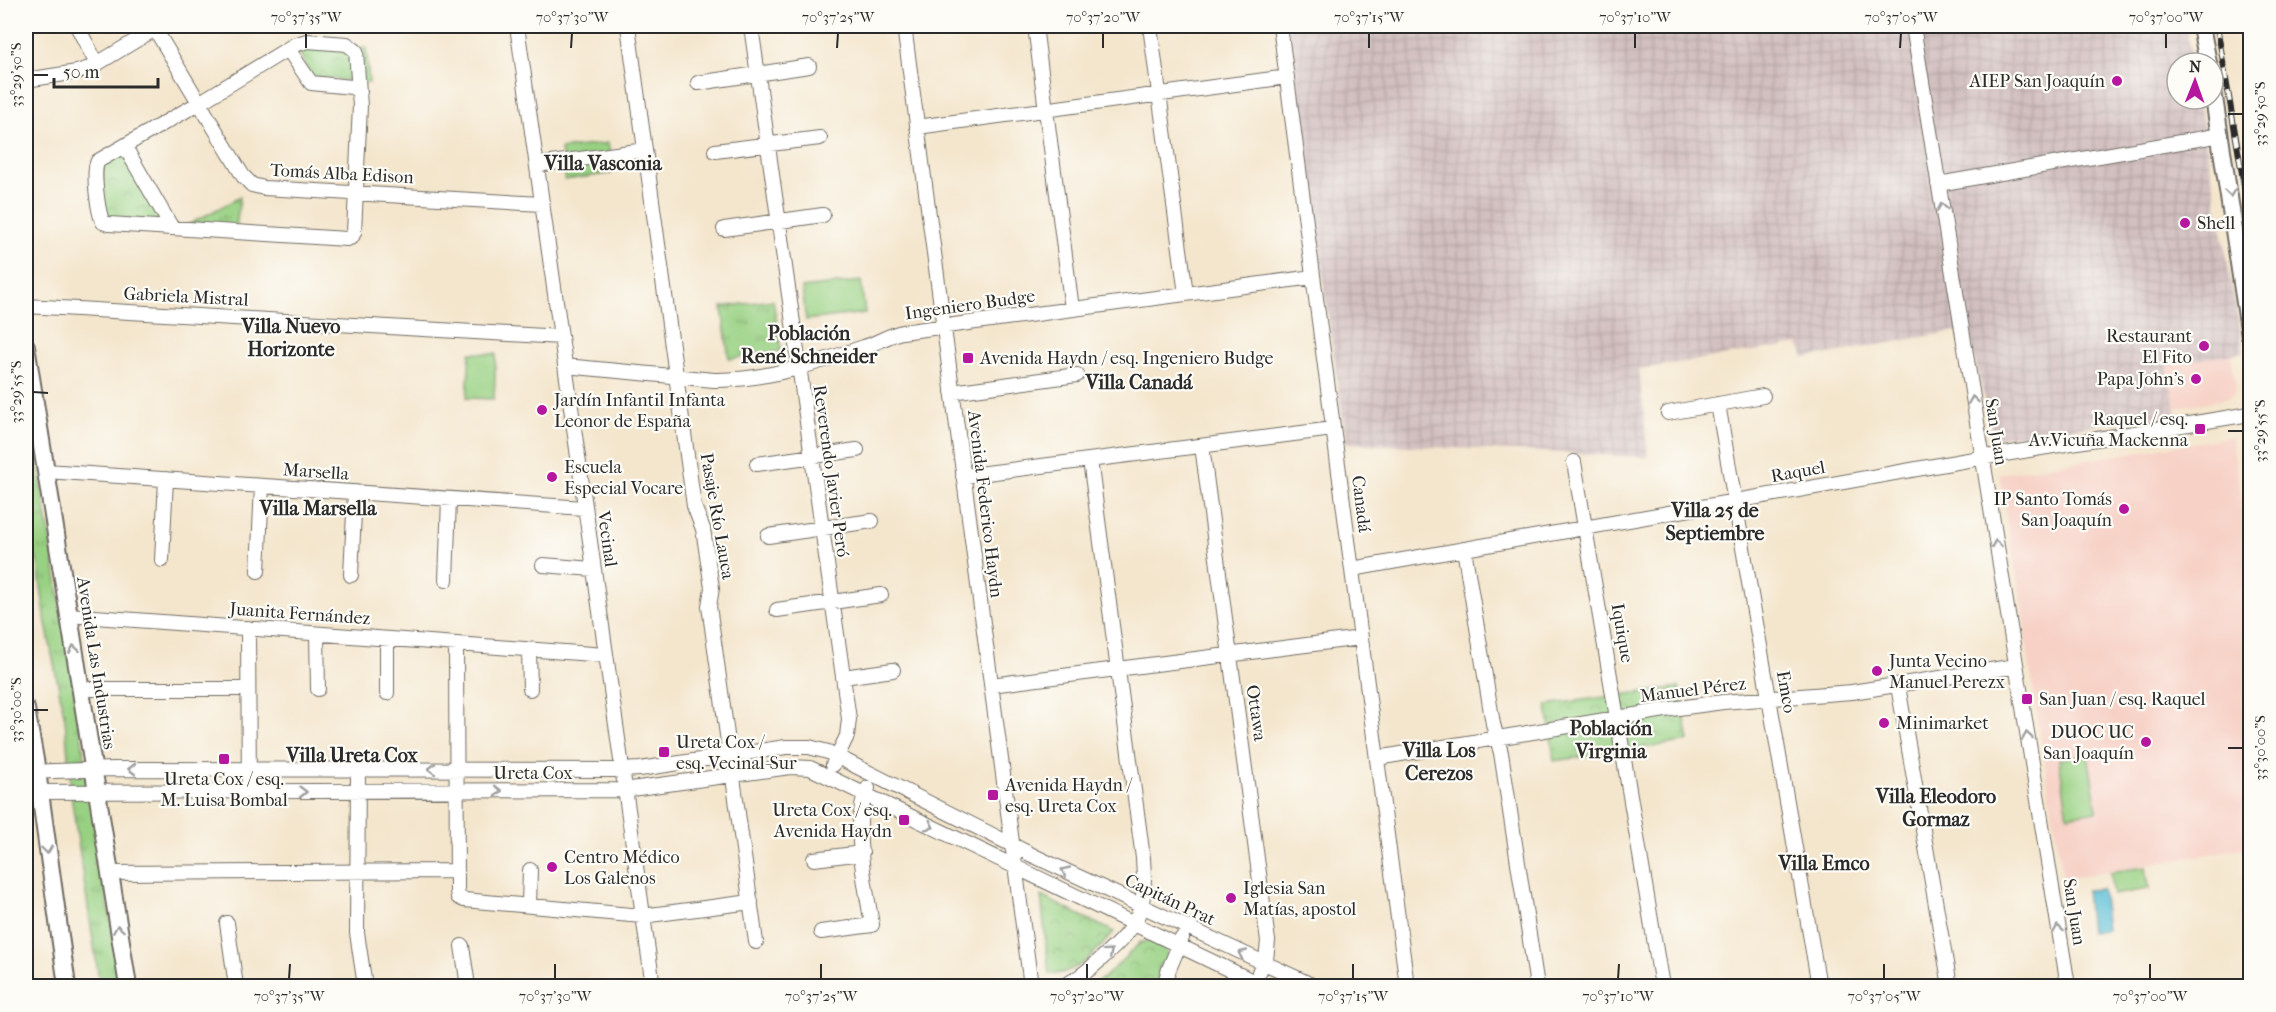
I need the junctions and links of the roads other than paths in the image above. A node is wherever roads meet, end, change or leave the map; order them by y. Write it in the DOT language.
graph roads {
  1 [pos="77,26"];
  2 [pos="517,26"];
  3 [pos="628,26"];
  4 [pos="751,26"];
  5 [pos="904,26"];
  6 [pos="1035,26"];
  7 [pos="1150,26"];
  8 [pos="1280,26"];
  9 [pos="1913,26"];
  10 [pos="2201,26"];
  11 [pos="157,27"];
  12 [pos="288,49"];
  13 [pos="2206,51"];
  14 [pos="97,64"];
  15 [pos="809,66"];
  16 [pos="758,74"];
  17 [pos="1287,77"];
  18 [pos="26,80"];
  19 [pos="698,83"];
  20 [pos="360,92"];
  21 [pos="1159,94"];
  22 [pos="199,103"];
  23 [pos="1046,109"];
  24 [pos="2217,111"];
  25 [pos="917,127"];
  26 [pos="2221,135"];
  27 [pos="820,138"];
  28 [pos="768,145"];
  29 [pos="125,147"];
  30 [pos="645,150"];
  31 [pos="715,152"];
  32 [pos="537,165"];
  33 [pos="1938,184"];
  34 [pos="356,193"];
  35 [pos="542,204"];
  36 [pos="823,215"];
  37 [pos="778,221"];
  38 [pos="172,228"];
  39 [pos="724,229"];
  40 [pos="1313,277"];
  41 [pos="1186,294"];
  42 [pos="26,306"];
  43 [pos="1072,309"];
  44 [pos="944,326"];
  45 [pos="2250,336"];
  46 [pos="561,337"];
  47 [pos="26,346"];
  48 [pos="565,366"];
  49 [pos="798,366"];
  50 [pos="1077,375"];
  51 [pos="676,376"];
  52 [pos="952,392"];
  53 [pos="1763,396"];
  54 [pos="1718,404"];
  55 [pos="1668,413"];
  56 [pos="2250,414"];
  57 [pos="1333,429"];
  58 [pos="1202,446"];
  59 [pos="857,450"];
  60 [pos="811,456"];
  61 [pos="1982,458"];
  62 [pos="1090,460"];
  63 [pos="1574,462"];
  64 [pos="757,464"];
  65 [pos="46,471"];
  66 [pos="963,476"];
  67 [pos="166,480"];
  68 [pos="262,486"];
  69 [pos="355,492"];
  70 [pos="449,499"];
  71 [pos="1735,501"];
  72 [pos="585,508"];
  73 [pos="872,521"];
  74 [pos="821,528"];
  75 [pos="1586,528"];
  76 [pos="768,536"];
  77 [pos="1464,549"];
  78 [pos="162,560"];
  79 [pos="543,565"];
  80 [pos="593,569"];
  81 [pos="1352,569"];
  82 [pos="258,571"];
  83 [pos="351,574"];
  84 [pos="446,580"];
  85 [pos="880,595"];
  86 [pos="832,602"];
  87 [pos="777,610"];
  88 [pos="68,615"];
  89 [pos="248,628"];
  90 [pos="317,634"];
  91 [pos="1361,638"];
  92 [pos="387,639"];
  93 [pos="456,644"];
  94 [pos="529,650"];
  95 [pos="1230,654"];
  96 [pos="605,655"];
  97 [pos="2016,666"];
  98 [pos="1118,669"];
  99 [pos="893,670"];
  100 [pos="843,677"];
  101 [pos="991,685"];
  102 [pos="1898,686"];
  103 [pos="80,689"];
  104 [pos="248,689"];
  105 [pos="318,689"];
  106 [pos="530,689"];
  107 [pos="387,693"];
  108 [pos="1769,699"];
  109 [pos="26,709"];
  110 [pos="1618,718"];
  111 [pos="1497,738"];
  112 [pos="730,755"];
  113 [pos="837,757"];
  114 [pos="1377,758"];
  115 [pos="94,769"];
  116 [pos="248,769"];
  117 [pos="358,769"];
  118 [pos="456,769"];
  119 [pos="621,770"];
  120 [pos="31,771"];
  121 [pos="733,775"];
  122 [pos="829,775"];
  123 [pos="874,776"];
  124 [pos="97,790"];
  125 [pos="624,790"];
  126 [pos="358,791"];
  127 [pos="456,791"];
  128 [pos="33,792"];
  129 [pos="249,792"];
  130 [pos="865,794"];
  131 [pos="1012,845"];
  132 [pos="862,853"];
  133 [pos="814,860"];
  134 [pos="1015,868"];
  135 [pos="530,870"];
  136 [pos="357,872"];
  137 [pos="457,872"];
  138 [pos="110,873"];
  139 [pos="751,902"];
  140 [pos="529,906"];
  141 [pos="1141,906"];
  142 [pos="642,916"];
  143 [pos="227,923"];
  144 [pos="1135,925"];
  145 [pos="1187,928"];
  146 [pos="821,932"];
  147 [pos="756,942"];
  148 [pos="462,946"];
  149 [pos="1178,946"];
  150 [pos="1263,964"];
  151 [pos="1259,985"];
  152 [pos="1310,986"];
  153 [pos="67,987"];
  154 [pos="128,987"];
  155 [pos="237,987"];
  156 [pos="364,987"];
  157 [pos="468,987"];
  158 [pos="652,987"];
  159 [pos="1031,987"];
  160 [pos="1063,987"];
  161 [pos="1164,987"];
  162 [pos="1407,987"];
  163 [pos="1537,987"];
  164 [pos="1662,987"];
  165 [pos="1819,987"];
  166 [pos="1950,987"];
  167 [pos="2068,987"];
  1 -- 14 [label="street"];
  2 -- 32 [label="street, Vecinal"];
  3 -- 30 [label="street, Pasaje Río Lauca"];
  4 -- 16 [label="street, Reverendo Javier Peró"];
  5 -- 25 [label="street, Avenida Federico Haydn"];
  6 -- 23 [label="street"];
  7 -- 21 [label="street"];
  8 -- 17 [label="street, Canadá"];
  9 -- 33 [label="street, San Juan"];
  10 -- 13 [label="main road"];
  11 -- 14 [label="street"];
  11 -- 22 [label="street, Tomás Alba Edison"];
  12 -- 20 [label="street"];
  12 -- 20 [label="street"];
  12 -- 22 [label="street"];
  14 -- 18 [label="street"];
  15 -- 16 [label="street"];
  16 -- 19 [label="street"];
  16 -- 28 [label="street, Reverendo Javier Peró"];
  17 -- 21 [label="street"];
  17 -- 40 [label="street, Canadá"];
  20 -- 34 [label="street"];
  21 -- 23 [label="street"];
  21 -- 41 [label="street"];
  22 -- 29 [label="street"];
  22 -- 34 [label="street, Tomás Alba Edison"];
  23 -- 25 [label="street"];
  23 -- 43 [label="street"];
  24 -- 26 [label="main road"];
  25 -- 44 [label="street, Avenida Federico Haydn"];
  26 -- 33 [label="street"];
  26 -- 45 [label="main road, one-way"];
  27 -- 28 [label="street"];
  28 -- 31 [label="street"];
  28 -- 37 [label="street, Reverendo Javier Peró"];
  29 -- 38 [label="street"];
  29 -- 38 [label="street"];
  30 -- 32 [label="street"];
  30 -- 51 [label="street, Pasaje Río Lauca"];
  32 -- 35 [label="street, Vecinal"];
  61 -- 33 [label="street, San Juan, one-way"];
  34 -- 35 [label="street, Tomás Alba Edison"];
  34 -- 38 [label="street"];
  35 -- 46 [label="street, Vecinal"];
  36 -- 37 [label="street"];
  37 -- 39 [label="street"];
  37 -- 49 [label="street, Reverendo Javier Peró"];
  40 -- 41 [label="street, Ingeniero Budge"];
  40 -- 57 [label="street, Canadá"];
  41 -- 43 [label="street, Ingeniero Budge"];
  42 -- 46 [label="street, Gabriela Mistral"];
  43 -- 44 [label="street, Ingeniero Budge"];
  44 -- 49 [label="street, Ingeniero Budge"];
  44 -- 52 [label="street, Avenida Federico Haydn"];
  46 -- 48 [label="street, Vecinal"];
  47 -- 65 [label="main road, Avenida Las Industrias"];
  48 -- 51 [label="street, Ingeniero Budge"];
  48 -- 72 [label="street, Vecinal"];
  49 -- 51 [label="street, Ingeniero Budge"];
  49 -- 60 [label="street, Reverendo Javier Peró"];
  50 -- 52 [label="street"];
  51 -- 112 [label="street, Pasaje Río Lauca"];
  52 -- 66 [label="street, Avenida Federico Haydn"];
  53 -- 54 [label="street"];
  54 -- 55 [label="street"];
  54 -- 71 [label="street, Emco"];
  56 -- 61 [label="street, Raquel"];
  57 -- 58 [label="street"];
  57 -- 81 [label="street, Canadá"];
  58 -- 62 [label="street"];
  58 -- 95 [label="street, Ottawa"];
  59 -- 60 [label="street"];
  60 -- 64 [label="street"];
  60 -- 74 [label="street, Reverendo Javier Peró"];
  61 -- 71 [label="street, Raquel"];
  97 -- 61 [label="street, San Juan, one-way"];
  62 -- 66 [label="street"];
  62 -- 98 [label="street"];
  63 -- 75 [label="street, Iquique"];
  65 -- 67 [label="street, Marsella"];
  65 -- 88 [label="main road, Avenida Las Industrias"];
  66 -- 101 [label="street, Avenida Federico Haydn"];
  67 -- 68 [label="street, Marsella"];
  67 -- 78 [label="street"];
  68 -- 69 [label="street, Marsella"];
  68 -- 82 [label="street"];
  69 -- 70 [label="street, Marsella"];
  69 -- 83 [label="street"];
  70 -- 72 [label="street, Marsella"];
  70 -- 84 [label="street"];
  71 -- 75 [label="street, Raquel"];
  71 -- 108 [label="street, Emco"];
  72 -- 80 [label="street, Vecinal"];
  73 -- 74 [label="street"];
  74 -- 76 [label="street"];
  74 -- 86 [label="street, Reverendo Javier Peró"];
  75 -- 77 [label="street, Raquel"];
  75 -- 110 [label="street, Iquique"];
  77 -- 81 [label="street, Raquel"];
  77 -- 111 [label="street"];
  79 -- 80 [label="street"];
  80 -- 96 [label="street, Vecinal"];
  81 -- 91 [label="street, Canadá"];
  85 -- 86 [label="street"];
  86 -- 87 [label="street"];
  86 -- 100 [label="street, Reverendo Javier Peró"];
  88 -- 89 [label="street, Juanita Fernández"];
  103 -- 88 [label="main road, Avenida Las Industrias, one-way"];
  89 -- 90 [label="street, Juanita Fernández"];
  89 -- 104 [label="street"];
  90 -- 92 [label="street, Juanita Fernández"];
  90 -- 105 [label="street"];
  91 -- 95 [label="street"];
  91 -- 114 [label="street, Canadá"];
  92 -- 93 [label="street, Juanita Fernández"];
  92 -- 107 [label="street"];
  93 -- 94 [label="street, Juanita Fernández"];
  93 -- 118 [label="street"];
  94 -- 96 [label="street, Juanita Fernández"];
  94 -- 106 [label="street"];
  95 -- 98 [label="street"];
  95 -- 150 [label="street, Ottawa"];
  96 -- 119 [label="street, Vecinal"];
  97 -- 102 [label="street, Manuel Pérez"];
  167 -- 97 [label="street, San Juan, one-way"];
  98 -- 101 [label="street"];
  98 -- 141 [label="street"];
  99 -- 100 [label="street"];
  100 -- 113 [label="street, Reverendo Javier Peró"];
  101 -- 131 [label="street, Avenida Federico Haydn"];
  102 -- 108 [label="street, Manuel Pérez"];
  102 -- 166 [label="street"];
  103 -- 104 [label="street"];
  103 -- 115 [label="main road, Avenida Las Industrias"];
  104 -- 116 [label="street"];
  108 -- 110 [label="street, Manuel Pérez"];
  108 -- 165 [label="street, Emco"];
  109 -- 120 [label="main road"];
  110 -- 111 [label="street, Manuel Pérez"];
  110 -- 164 [label="street, Iquique"];
  111 -- 114 [label="street, Manuel Pérez"];
  111 -- 163 [label="street"];
  112 -- 113 [label="street, Ureta Cox"];
  112 -- 119 [label="street, Ureta Cox"];
  112 -- 121 [label="street, Pasaje Río Lauca"];
  113 -- 122 [label="street, Reverendo Javier Peró"];
  113 -- 123 [label="street, Ureta Cox"];
  114 -- 162 [label="street, Canadá"];
  116 -- 115 [label="street, Ureta Cox, one-way"];
  115 -- 120 [label="street, Ureta Cox"];
  115 -- 124 [label="main road, Avenida Las Industrias"];
  116 -- 117 [label="street, Ureta Cox"];
  116 -- 129 [label="street"];
  118 -- 117 [label="street, Ureta Cox, one-way"];
  117 -- 126 [label="street"];
  118 -- 119 [label="street, Ureta Cox"];
  118 -- 127 [label="street"];
  119 -- 125 [label="street, Vecinal"];
  120 -- 128 [label="main road"];
  121 -- 122 [label="street, Ureta Cox"];
  121 -- 125 [label="street, Ureta Cox"];
  121 -- 139 [label="street, Pasaje Río Lauca"];
  122 -- 130 [label="street, Ureta Cox"];
  123 -- 130 [label="street"];
  123 -- 131 [label="street, Ureta Cox"];
  124 -- 128 [label="street, Ureta Cox"];
  124 -- 129 [label="street, Ureta Cox"];
  124 -- 138 [label="main road, Avenida Las Industrias"];
  127 -- 125 [label="street, Ureta Cox, one-way"];
  125 -- 142 [label="street, Vecinal"];
  126 -- 127 [label="street, Ureta Cox"];
  129 -- 126 [label="street, Ureta Cox, one-way"];
  126 -- 136 [label="street"];
  127 -- 137 [label="street"];
  128 -- 153 [label="main road, one-way"];
  130 -- 132 [label="street"];
  130 -- 134 [label="street, Ureta Cox, one-way"];
  131 -- 134 [label="street, Avenida Federico Haydn"];
  141 -- 131 [label="street, Capitán Prat, one-way"];
  132 -- 133 [label="street"];
  132 -- 146 [label="street"];
  134 -- 144 [label="street, Capitán Prat"];
  134 -- 159 [label="street, Avenida Federico Haydn"];
  135 -- 140 [label="street"];
  136 -- 137 [label="street"];
  136 -- 138 [label="street"];
  136 -- 156 [label="street"];
  137 -- 140 [label="street"];
  154 -- 138 [label="main road, Avenida Las Industrias, one-way"];
  139 -- 142 [label="street"];
  139 -- 147 [label="street, Pasaje Río Lauca"];
  140 -- 142 [label="street"];
  141 -- 144 [label="street"];
  141 -- 145 [label="street, Capitán Prat"];
  142 -- 158 [label="street, Vecinal"];
  143 -- 155 [label="street"];
  144 -- 149 [label="street, Capitán Prat"];
  160 -- 144 [label="street, one-way"];
  145 -- 149 [label="street"];
  150 -- 145 [label="street, Capitán Prat, one-way"];
  148 -- 157 [label="street"];
  149 -- 151 [label="street, Capitán Prat"];
  149 -- 161 [label="street"];
  150 -- 151 [label="street, Ottawa"];
  150 -- 152 [label="street, Capitán Prat"];
}
